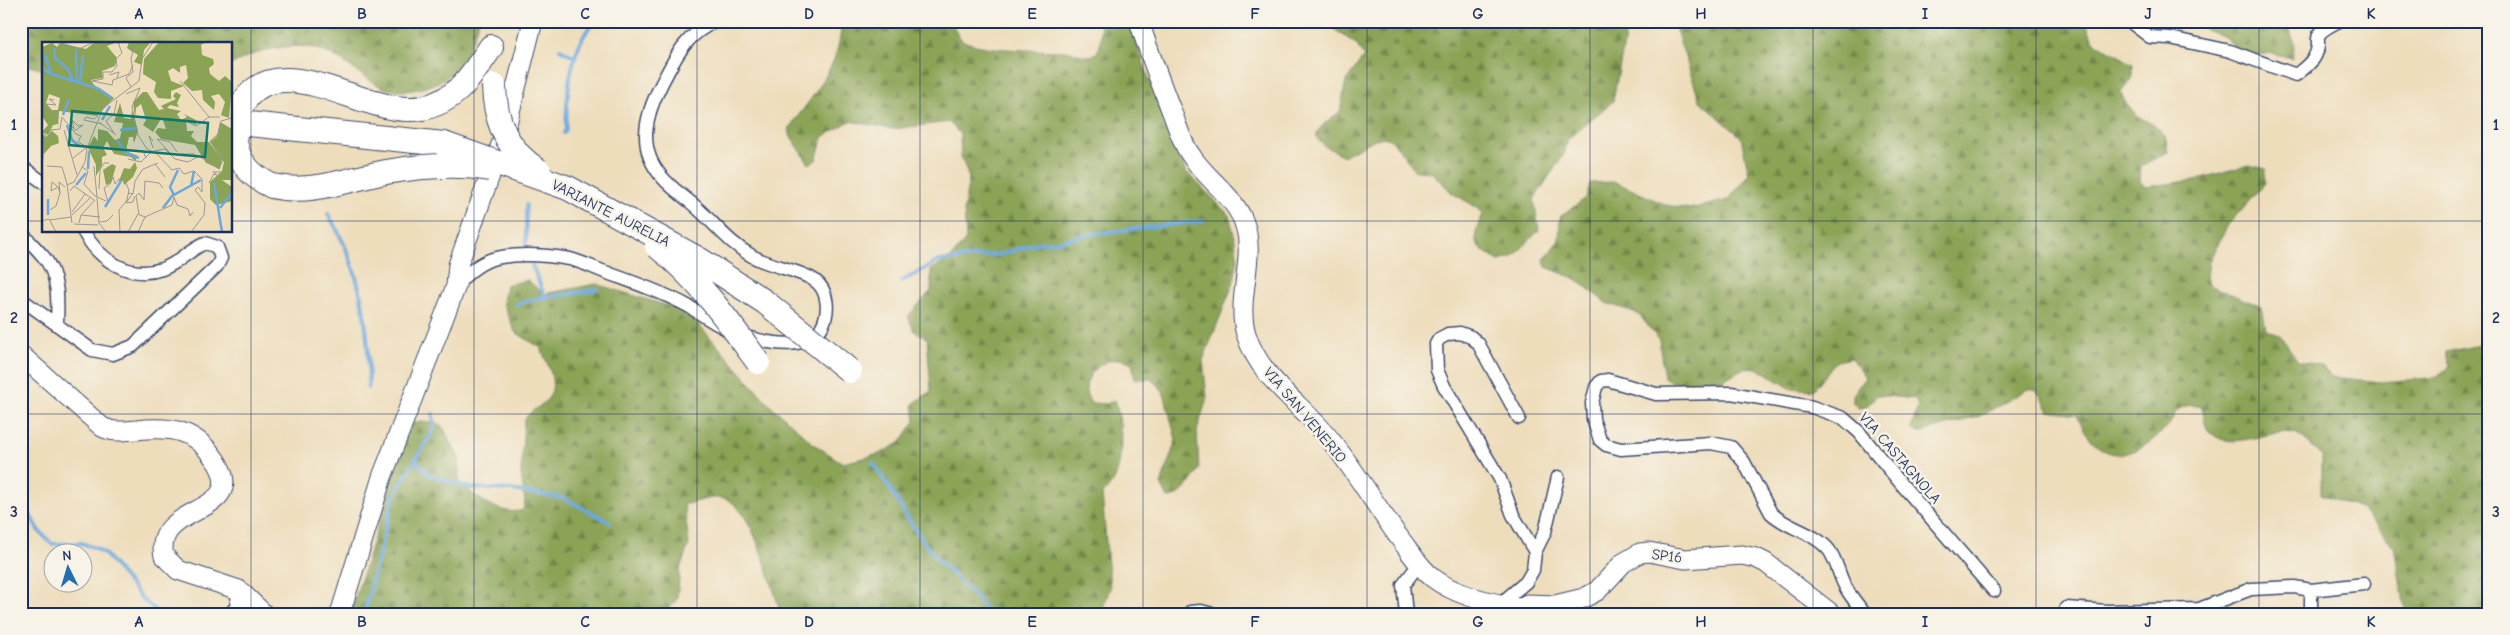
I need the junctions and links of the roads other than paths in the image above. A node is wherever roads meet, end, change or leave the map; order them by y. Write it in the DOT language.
graph roads {
  1 [pos="533,21"];
  2 [pos="716,21"];
  3 [pos="1139,21"];
  4 [pos="2339,21"];
  5 [pos="2133,24"];
  6 [pos="491,48"];
  7 [pos="249,124"];
  8 [pos="344,134"];
  9 [pos="21,166"];
  10 [pos="42,182"];
  11 [pos="568,188"];
  12 [pos="616,214"];
  13 [pos="21,232"];
  14 [pos="84,232"];
  15 [pos="456,286"];
  16 [pos="21,299"];
  17 [pos="57,324"];
  18 [pos="21,355"];
  19 [pos="761,368"];
  20 [pos="850,370"];
  21 [pos="1519,418"];
  22 [pos="1558,477"];
  23 [pos="1535,552"];
  24 [pos="1419,564"];
  25 [pos="2364,584"];
  26 [pos="239,590"];
  27 [pos="2311,590"];
  28 [pos="1994,591"];
  29 [pos="1500,604"];
  30 [pos="2066,608"];
  31 [pos="1190,612"];
  32 [pos="264,613"];
  33 [pos="1534,613"];
  34 [pos="230,614"];
  35 [pos="240,614"];
  36 [pos="340,614"];
  37 [pos="1212,614"];
  38 [pos="1406,614"];
  39 [pos="1832,614"];
  40 [pos="1865,614"];
  41 [pos="2311,614"];
  1 -- 15 [label="street, bridge"];
  2 -- 15 [label="street"];
  3 -- 24 [label="street, VIA SAN VENERIO"];
  4 -- 5 [label="street"];
  6 -- 8 [label="highway"];
  6 -- 11 [label="highway, bridge"];
  6 -- 11 [label="highway, bridge"];
  7 -- 8 [label="highway, VARIANTE AURELIA"];
  8 -- 11 [label="highway, VARIANTE AURELIA, bridge"];
  9 -- 10 [label="street"];
  11 -- 12 [label="highway, VARIANTE AURELIA, bridge"];
  12 -- 19 [label="highway, bridge"];
  12 -- 20 [label="highway, VARIANTE AURELIA, bridge"];
  13 -- 17 [label="street"];
  14 -- 17 [label="street"];
  15 -- 36 [label="street"];
  16 -- 17 [label="street"];
  18 -- 26 [label="street"];
  21 -- 23 [label="street"];
  22 -- 23 [label="street"];
  23 -- 29 [label="street"];
  24 -- 29 [label="street, VIA SAN VENERIO"];
  24 -- 38 [label="street"];
  25 -- 27 [label="street"];
  26 -- 32 [label="street"];
  26 -- 34 [label="street"];
  27 -- 30 [label="street"];
  27 -- 41 [label="street"];
  28 -- 40 [label="street, VIA CASTAGNOLA"];
  29 -- 33 [label="street, VIA SAN VENERIO"];
  29 -- 39 [label="street, SP16 / SP16"];
  31 -- 37 [label="street"];
  32 -- 35 [label="street"];
}
